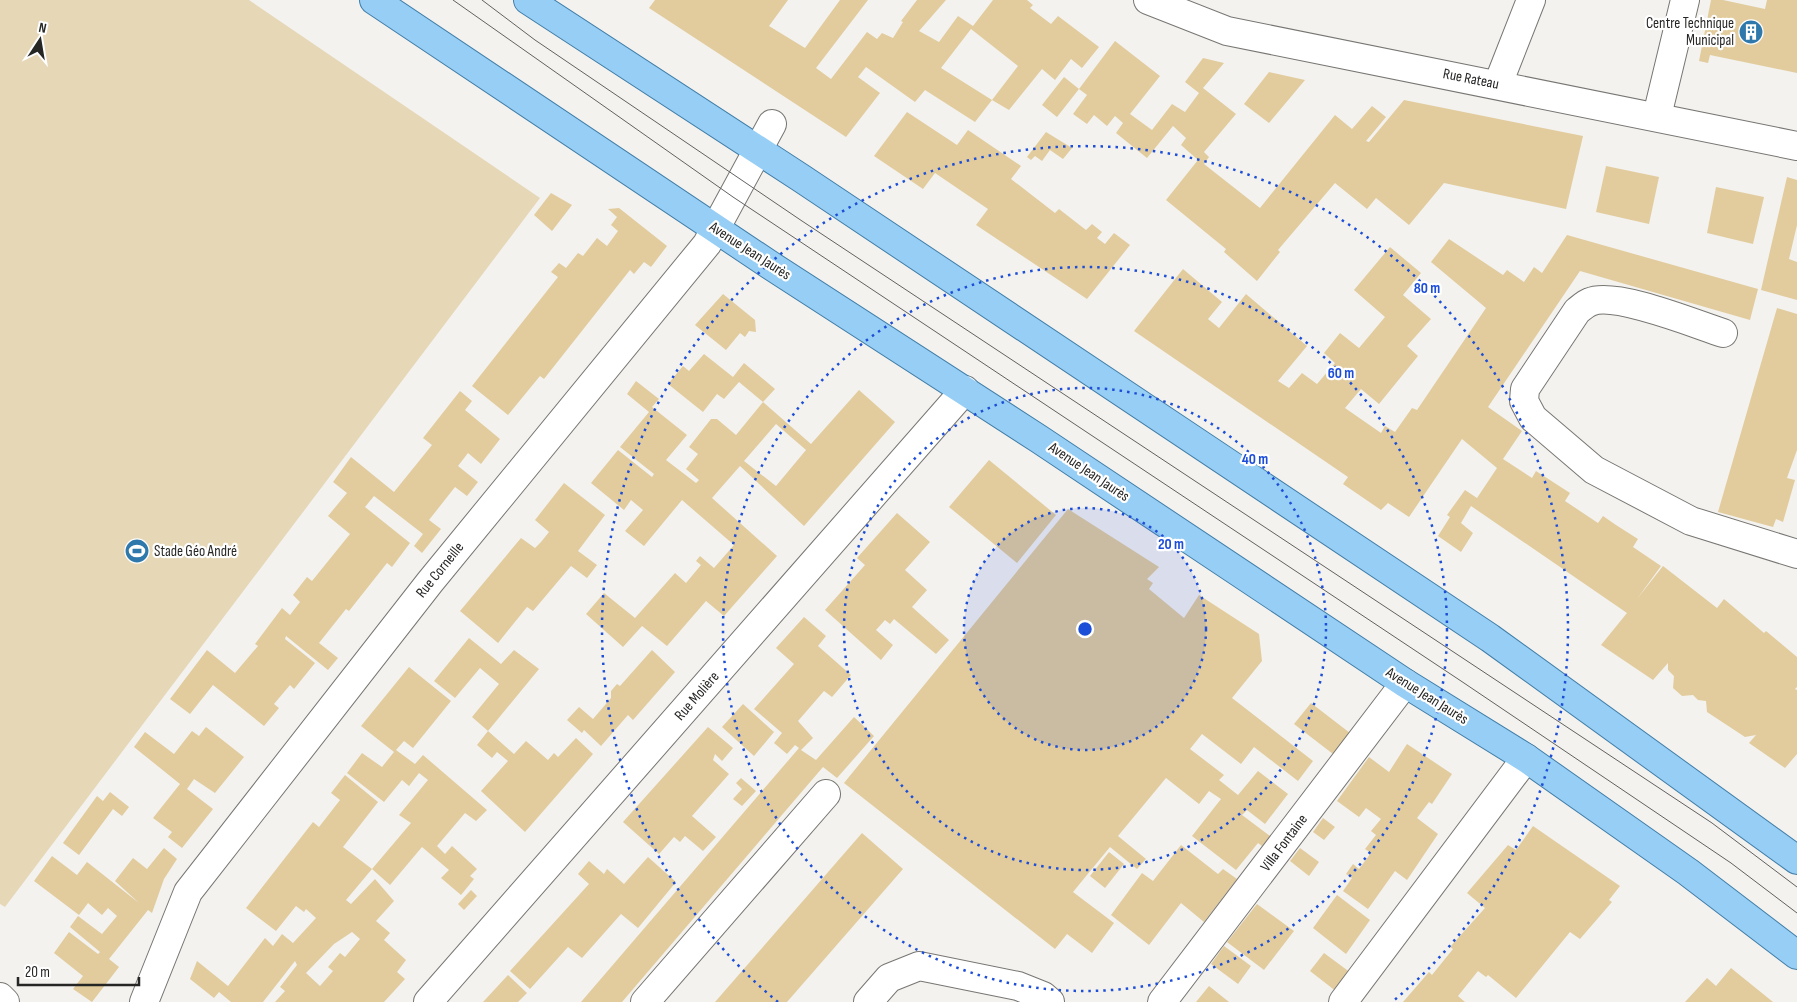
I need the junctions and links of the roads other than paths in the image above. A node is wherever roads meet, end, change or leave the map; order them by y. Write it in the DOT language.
graph roads {
  1 [pos="374,0"];
  2 [pos="528,0"];
  3 [pos="1148,0"];
  4 [pos="1532,0"];
  5 [pos="1684,0"];
  6 [pos="1498,84"];
  7 [pos="1657,116"];
  8 [pos="772,124"];
  9 [pos="1797,146"];
  10 [pos="757,150"];
  11 [pos="717,230"];
  12 [pos="1723,333"];
  13 [pos="965,390"];
  14 [pos="1797,554"];
  15 [pos="1405,683"];
  16 [pos="1526,758"];
  17 [pos="826,794"];
  18 [pos="1797,860"];
  19 [pos="1797,955"];
  20 [pos="0,997"];
  21 [pos="5,1002"];
  22 [pos="144,1002"];
  23 [pos="428,1002"];
  24 [pos="645,1002"];
  25 [pos="868,1002"];
  26 [pos="1050,1002"];
  27 [pos="1162,1002"];
  28 [pos="1343,1002"];
  1 -- 11 [label="main road, Avenue Jean Jaurès"];
  2 -- 10 [label="main road"];
  3 -- 6 [label="street, Rue Rateau"];
  4 -- 6 [label="street"];
  5 -- 7 [label="street"];
  6 -- 7 [label="street, Rue Rateau"];
  7 -- 9 [label="street, Rue Rateau"];
  8 -- 10 [label="street, Rue Corneille"];
  10 -- 11 [label="street, Rue Corneille"];
  10 -- 18 [label="main road"];
  11 -- 13 [label="main road, Avenue Jean Jaurès"];
  11 -- 22 [label="street, Rue Corneille"];
  12 -- 14 [label="street"];
  13 -- 15 [label="main road, Avenue Jean Jaurès"];
  13 -- 23 [label="street, Rue Molière"];
  15 -- 16 [label="main road, Avenue Jean Jaurès"];
  15 -- 27 [label="street, Villa Fontaine"];
  16 -- 19 [label="main road, Avenue Jean Jaurès"];
  16 -- 28 [label="street"];
  17 -- 24 [label="street"];
  20 -- 21 [label="street"];
  25 -- 26 [label="street"];
}
